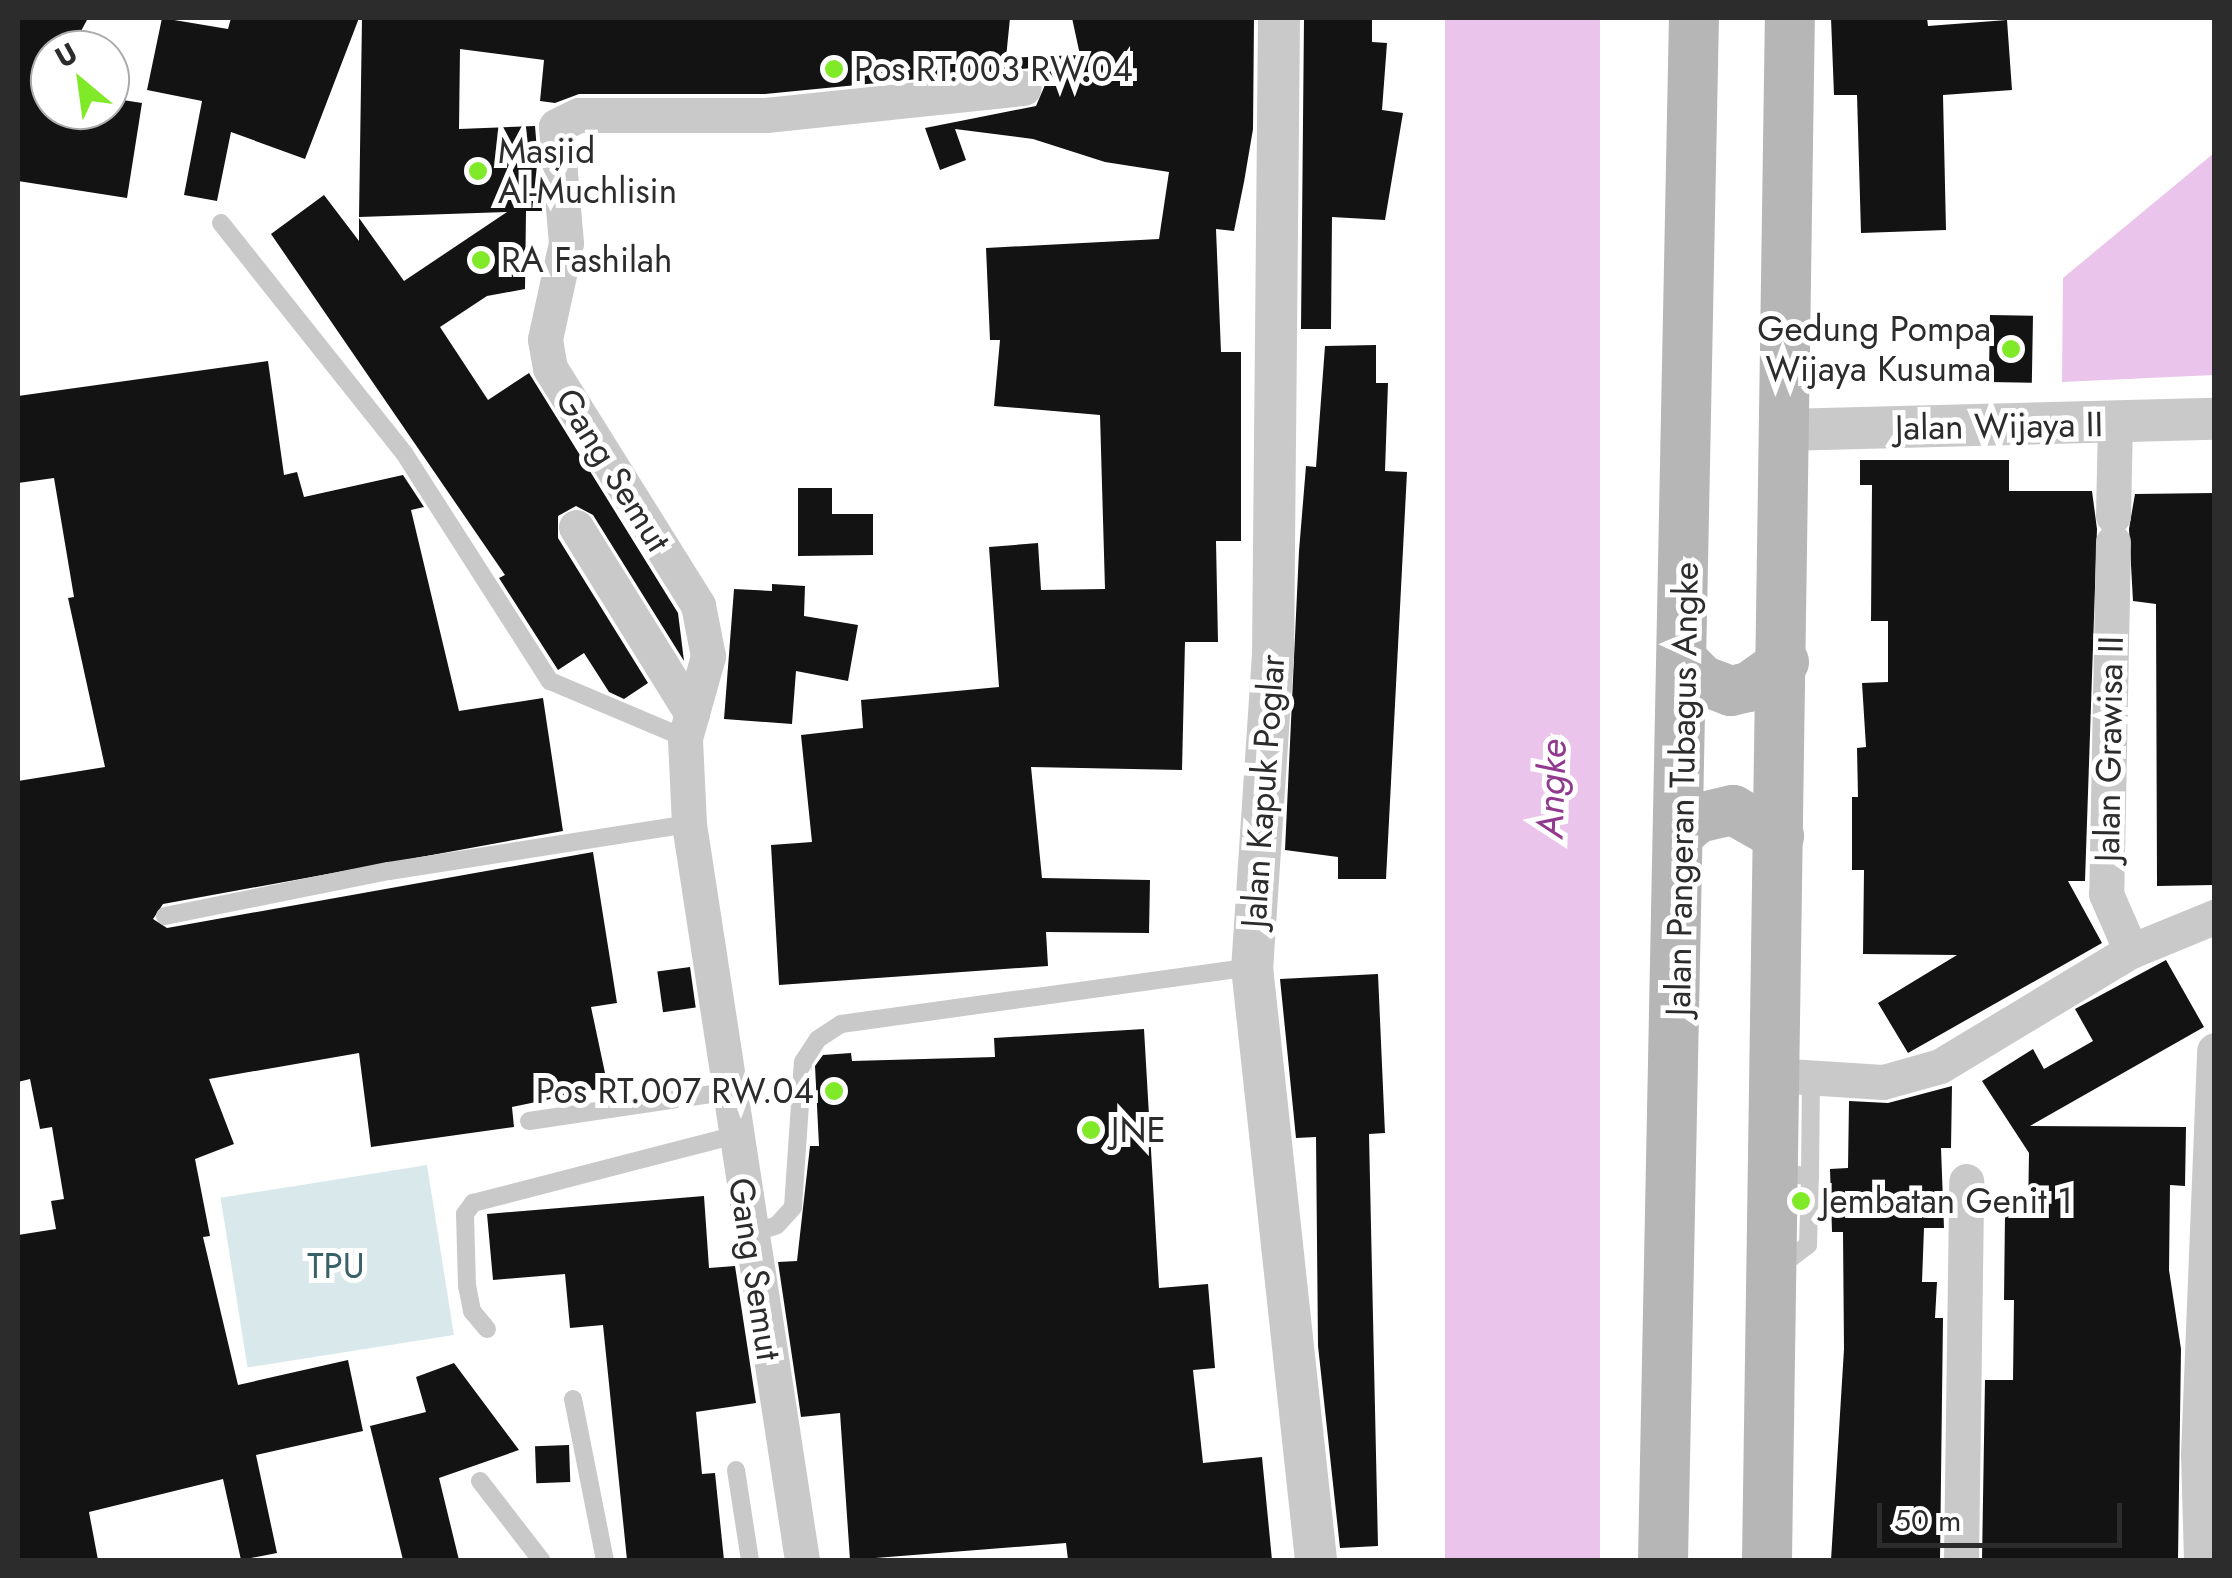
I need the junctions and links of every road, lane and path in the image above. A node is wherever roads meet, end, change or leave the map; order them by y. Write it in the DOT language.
graph roads {
  1 [pos="1279,18"];
  2 [pos="1694,18"];
  3 [pos="1790,18"];
  4 [pos="1024,88"];
  5 [pos="221,223"];
  6 [pos="2214,420"];
  7 [pos="2114,424"];
  8 [pos="1784,430"];
  9 [pos="576,527"];
  10 [pos="1784,662"];
  11 [pos="1684,663"];
  12 [pos="688,726"];
  13 [pos="689,824"];
  14 [pos="1680,833"];
  15 [pos="1779,836"];
  16 [pos="165,916"];
  17 [pos="2214,917"];
  18 [pos="2131,950"];
  19 [pos="1252,967"];
  20 [pos="2214,1050"];
  21 [pos="1792,1076"];
  22 [pos="726,1092"];
  23 [pos="529,1121"];
  24 [pos="734,1136"];
  25 [pos="1966,1181"];
  26 [pos="750,1234"];
  27 [pos="488,1329"];
  28 [pos="573,1399"];
  29 [pos="2206,1454"];
  30 [pos="736,1470"];
  31 [pos="480,1481"];
  32 [pos="541,1560"];
  33 [pos="605,1560"];
  34 [pos="750,1560"];
  35 [pos="802,1560"];
  36 [pos="1316,1560"];
  37 [pos="1663,1560"];
  38 [pos="1767,1560"];
  39 [pos="1961,1560"];
  40 [pos="2202,1560"];
  1 -- 19 [label="street, Jalan Kapuk Poglar"];
  2 -- 11 [label="main road, Jalan Pangeran Tubagus Angke"];
  3 -- 8 [label="main road"];
  4 -- 12 [label="street, Gang Semut"];
  5 -- 12 [label="lane"];
  6 -- 7 [label="street, Jalan Wijaya II"];
  7 -- 8 [label="street, Jalan Wijaya II"];
  7 -- 18 [label="street, Jalan Grawisa II"];
  8 -- 10 [label="main road"];
  9 -- 12 [label="street"];
  10 -- 11 [label="main road"];
  10 -- 15 [label="main road"];
  11 -- 14 [label="main road, Jalan Pangeran Tubagus Angke"];
  12 -- 13 [label="street, Gang Semut"];
  13 -- 16 [label="lane"];
  13 -- 22 [label="street, Gang Semut"];
  14 -- 15 [label="main road"];
  14 -- 37 [label="main road, Jalan Pangeran Tubagus Angke"];
  15 -- 21 [label="main road"];
  17 -- 18 [label="street"];
  18 -- 21 [label="street"];
  19 -- 26 [label="lane"];
  19 -- 36 [label="street, Jalan Kapuk Poglar"];
  20 -- 29 [label="street"];
  21 -- 38 [label="main road"];
  22 -- 23 [label="lane"];
  22 -- 24 [label="street, Gang Semut"];
  24 -- 26 [label="street, Gang Semut"];
  24 -- 27 [label="lane"];
  25 -- 39 [label="street"];
  26 -- 35 [label="street, Gang Semut"];
  28 -- 33 [label="lane"];
  29 -- 40 [label="street"];
  30 -- 34 [label="lane"];
  31 -- 32 [label="lane"];
}
